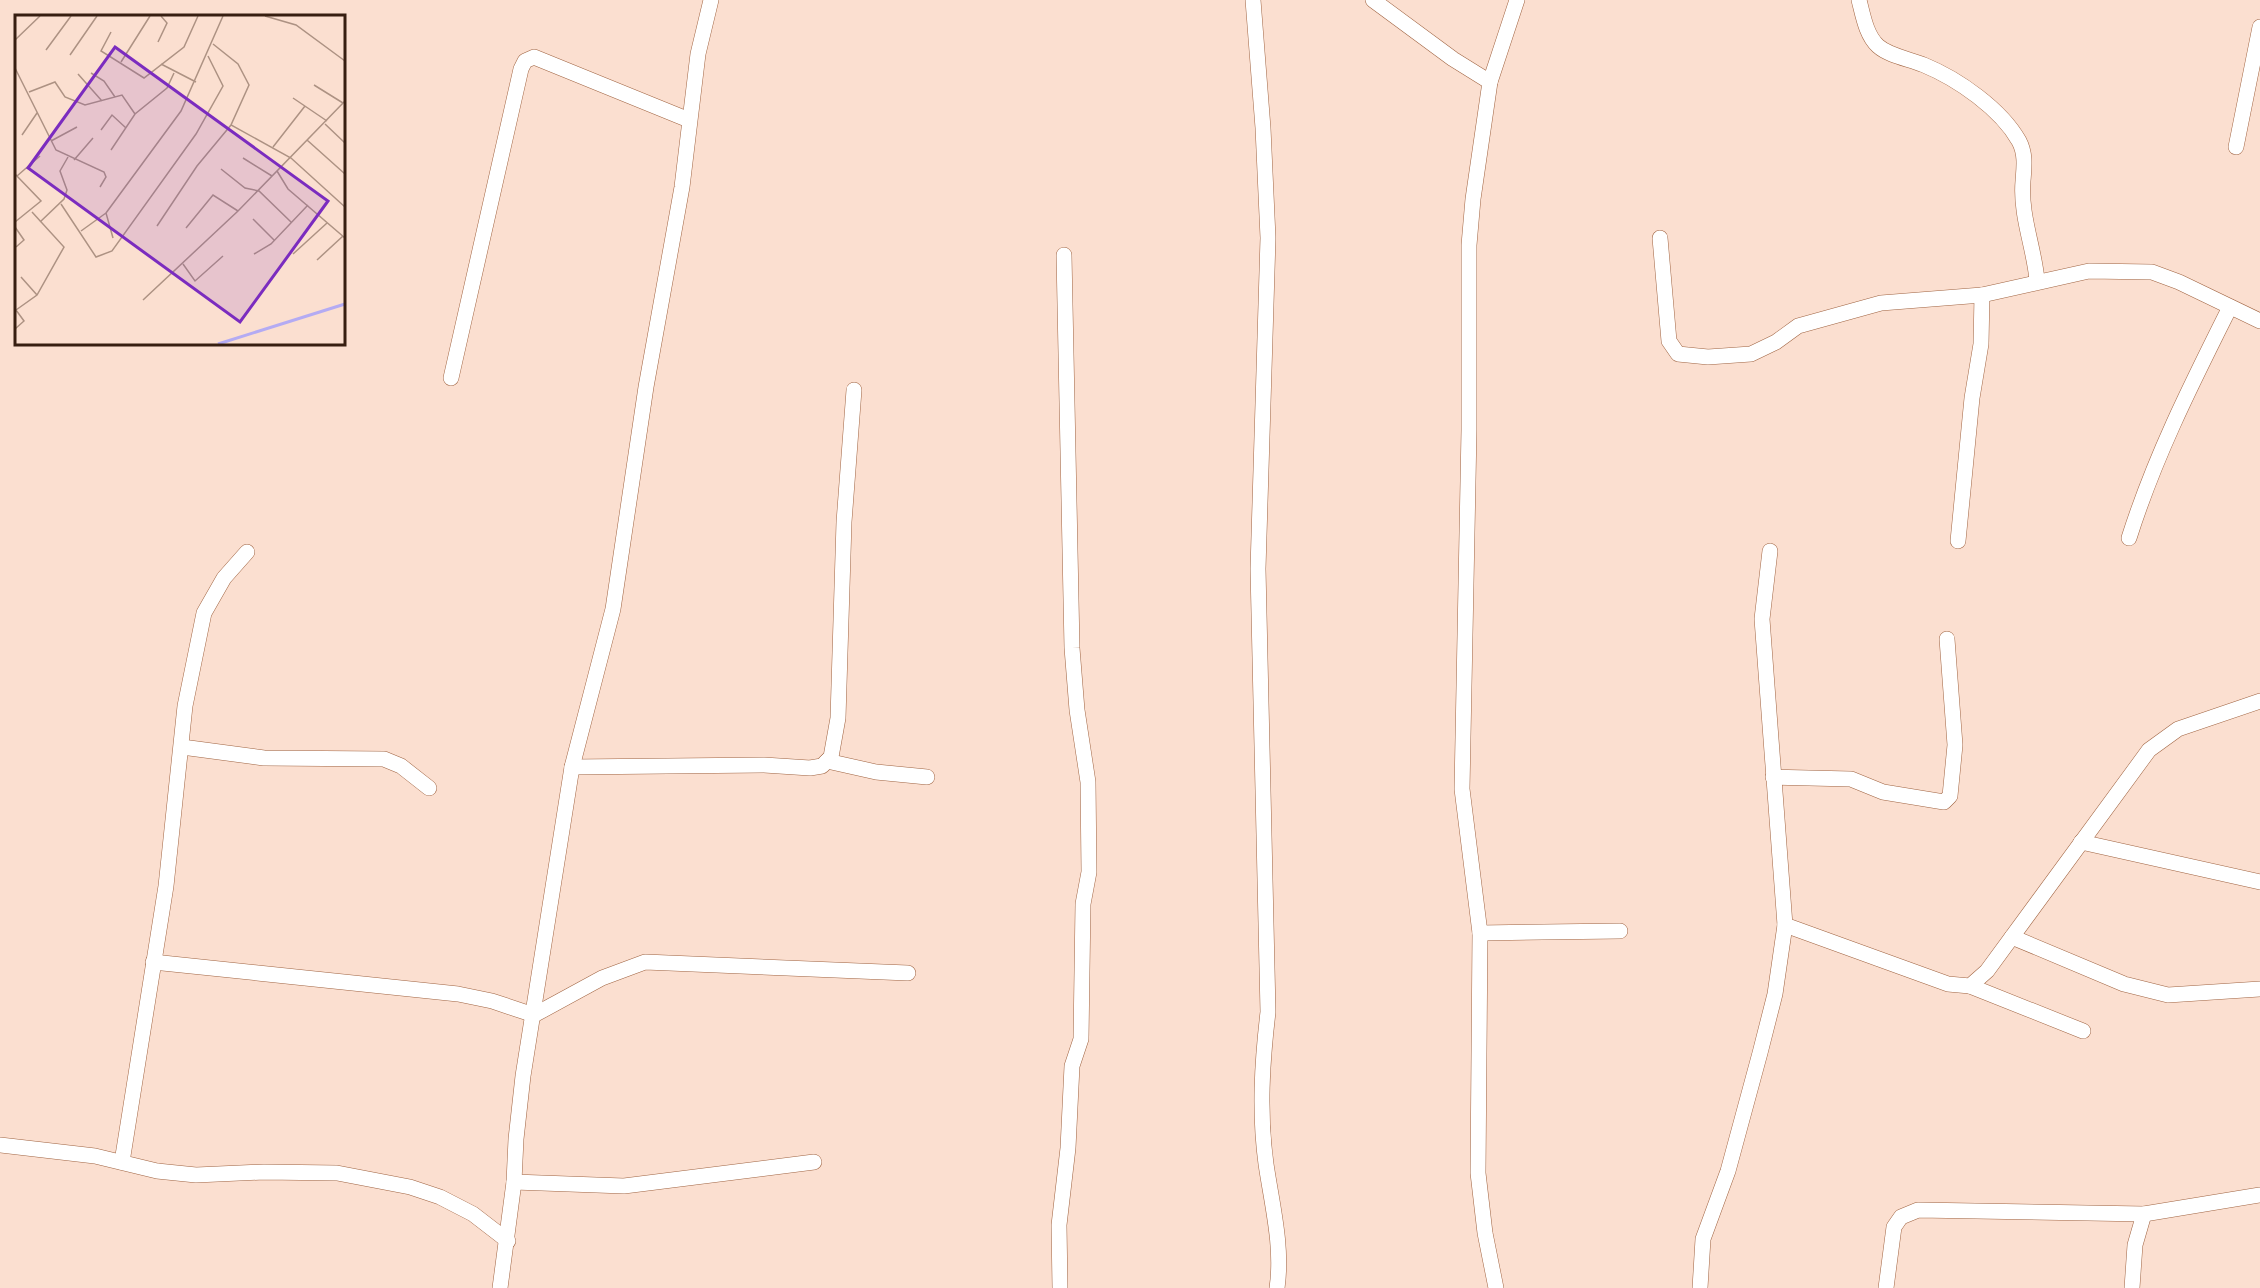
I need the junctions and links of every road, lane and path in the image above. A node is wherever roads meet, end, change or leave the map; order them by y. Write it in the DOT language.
graph roads {
  1 [pos="711,0"];
  2 [pos="1253,0"];
  3 [pos="1373,0"];
  4 [pos="1517,0"];
  5 [pos="1859,0"];
  6 [pos="2260,27"];
  7 [pos="1490,82"];
  8 [pos="689,120"];
  9 [pos="2236,147"];
  10 [pos="1660,238"];
  11 [pos="1064,255"];
  12 [pos="2037,280"];
  13 [pos="1982,295"];
  14 [pos="2230,307"];
  15 [pos="2260,321"];
  16 [pos="451,378"];
  17 [pos="854,390"];
  18 [pos="2129,538"];
  19 [pos="1958,541"];
  20 [pos="1770,551"];
  21 [pos="247,552"];
  22 [pos="1947,639"];
  23 [pos="2260,701"];
  24 [pos="182,747"];
  25 [pos="827,761"];
  26 [pos="572,767"];
  27 [pos="927,777"];
  28 [pos="1773,777"];
  29 [pos="429,788"];
  30 [pos="2081,842"];
  31 [pos="2260,882"];
  32 [pos="1785,925"];
  33 [pos="1620,931"];
  34 [pos="1480,933"];
  35 [pos="2012,937"];
  36 [pos="153,962"];
  37 [pos="908,973"];
  38 [pos="1970,986"];
  39 [pos="2260,989"];
  40 [pos="534,1014"];
  41 [pos="2083,1031"];
  42 [pos="0,1145"];
  43 [pos="122,1162"];
  44 [pos="814,1162"];
  45 [pos="514,1182"];
  46 [pos="2260,1195"];
  47 [pos="2144,1214"];
  48 [pos="507,1241"];
  49 [pos="500,1288"];
  50 [pos="1060,1288"];
  51 [pos="1277,1288"];
  52 [pos="1496,1288"];
  53 [pos="1700,1288"];
  54 [pos="1886,1288"];
  55 [pos="2132,1288"];
  1 -- 8 [label="street"];
  2 -- 51 [label="street"];
  3 -- 7 [label="street"];
  4 -- 7 [label="street"];
  5 -- 12 [label="street"];
  6 -- 9 [label="street"];
  7 -- 34 [label="street"];
  8 -- 16 [label="street"];
  8 -- 26 [label="street"];
  10 -- 13 [label="street"];
  11 -- 50 [label="street"];
  12 -- 13 [label="street"];
  12 -- 14 [label="street"];
  13 -- 19 [label="street"];
  14 -- 15 [label="street"];
  14 -- 18 [label="street"];
  17 -- 25 [label="street"];
  20 -- 28 [label="street"];
  21 -- 24 [label="street"];
  22 -- 28 [label="street"];
  23 -- 30 [label="street"];
  24 -- 29 [label="street"];
  24 -- 36 [label="street"];
  25 -- 26 [label="street"];
  25 -- 27 [label="street"];
  26 -- 40 [label="street"];
  28 -- 32 [label="street"];
  30 -- 31 [label="street"];
  30 -- 35 [label="street"];
  32 -- 38 [label="street"];
  32 -- 53 [label="street"];
  33 -- 34 [label="street"];
  34 -- 52 [label="street"];
  35 -- 38 [label="street"];
  35 -- 39 [label="street"];
  36 -- 40 [label="street"];
  36 -- 43 [label="street"];
  37 -- 40 [label="street"];
  38 -- 41 [label="street"];
  40 -- 45 [label="street"];
  42 -- 43 [label="street"];
  43 -- 48 [label="street"];
  44 -- 45 [label="street"];
  45 -- 48 [label="street"];
  46 -- 47 [label="street"];
  47 -- 54 [label="street"];
  47 -- 55 [label="street"];
  48 -- 49 [label="street"];
}
